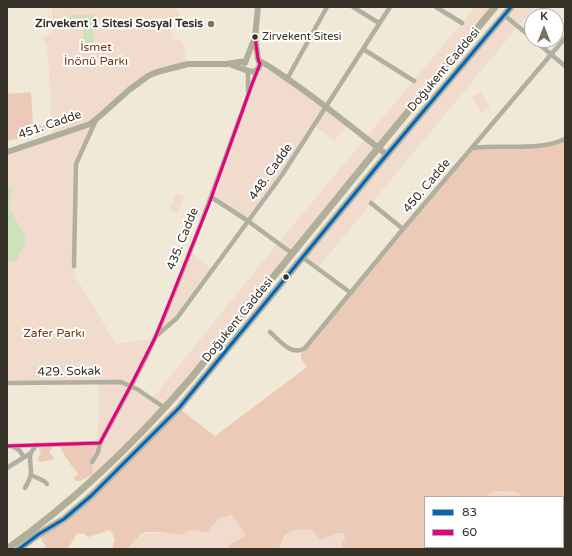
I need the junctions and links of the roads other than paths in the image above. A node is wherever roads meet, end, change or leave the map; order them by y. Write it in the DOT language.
graph roads {
  1 [pos="258,7"];
  2 [pos="327,7"];
  3 [pos="353,7"];
  4 [pos="390,7"];
  5 [pos="436,7"];
  6 [pos="495,7"];
  7 [pos="511,7"];
  8 [pos="504,15"];
  9 [pos="379,23"];
  10 [pos="462,23"];
  11 [pos="524,32"];
  12 [pos="255,37"];
  13 [pos="565,38"];
  14 [pos="543,48"];
  15 [pos="363,49"];
  16 [pos="551,55"];
  17 [pos="258,60"];
  18 [pos="246,61"];
  19 [pos="226,64"];
  20 [pos="565,66"];
  21 [pos="248,70"];
  22 [pos="258,70"];
  23 [pos="277,72"];
  24 [pos="287,79"];
  25 [pos="414,81"];
  26 [pos="248,98"];
  27 [pos="327,106"];
  28 [pos="96,120"];
  29 [pos="565,139"];
  30 [pos="378,148"];
  31 [pos="472,148"];
  32 [pos="7,152"];
  33 [pos="387,155"];
  34 [pos="211,197"];
  35 [pos="371,203"];
  36 [pos="248,221"];
  37 [pos="403,229"];
  38 [pos="293,254"];
  39 [pos="302,258"];
  40 [pos="74,266"];
  41 [pos="351,293"];
  42 [pos="270,332"];
  43 [pos="155,338"];
  44 [pos="7,382"];
  45 [pos="131,386"];
  46 [pos="165,408"];
  47 [pos="100,443"];
  48 [pos="38,445"];
  49 [pos="10,446"];
  50 [pos="32,452"];
  51 [pos="24,457"];
  52 [pos="92,462"];
  53 [pos="7,468"];
  54 [pos="30,475"];
  55 [pos="47,484"];
  56 [pos="25,488"];
  57 [pos="7,549"];
  58 [pos="19,549"];
  1 -- 12 [label="street"];
  2 -- 24 [label="street"];
  3 -- 9 [label="street"];
  4 -- 9 [label="street, 448. Cadde"];
  5 -- 10 [label="street"];
  6 -- 30 [label="main road, Doğukent Caddesi"];
  7 -- 8 [label="main road, Doğukent Caddesi"];
  8 -- 11 [label="street"];
  8 -- 33 [label="main road, Doğukent Caddesi"];
  9 -- 15 [label="street, 448. Cadde"];
  12 -- 17 [label="street"];
  12 -- 18 [label="street"];
  13 -- 16 [label="street, 450. Cadde"];
  14 -- 16 [label="street"];
  15 -- 25 [label="street"];
  15 -- 27 [label="street, 448. Cadde"];
  16 -- 20 [label="street"];
  16 -- 31 [label="street, 450. Cadde"];
  17 -- 18 [label="street"];
  17 -- 22 [label="street"];
  17 -- 23 [label="street"];
  18 -- 19 [label="street"];
  18 -- 21 [label="street"];
  19 -- 21 [label="street"];
  19 -- 28 [label="street, 451. Cadde"];
  21 -- 22 [label="street"];
  21 -- 26 [label="street"];
  22 -- 23 [label="street"];
  22 -- 26 [label="street, 435. Cadde"];
  23 -- 24 [label="street"];
  24 -- 27 [label="street"];
  26 -- 34 [label="street, 435. Cadde"];
  27 -- 30 [label="street"];
  27 -- 36 [label="street, 448. Cadde"];
  28 -- 32 [label="street, 451. Cadde"];
  28 -- 40 [label="street"];
  29 -- 31 [label="street"];
  30 -- 33 [label="street"];
  30 -- 38 [label="main road, Doğukent Caddesi"];
  31 -- 37 [label="street, 450. Cadde"];
  33 -- 39 [label="main road, Doğukent Caddesi"];
  34 -- 36 [label="street"];
  34 -- 43 [label="street, 435. Cadde"];
  35 -- 37 [label="street"];
  36 -- 38 [label="street"];
  36 -- 43 [label="street, 448. Cadde"];
  37 -- 41 [label="street, 450. Cadde"];
  38 -- 46 [label="main road, Doğukent Caddesi"];
  39 -- 41 [label="street"];
  39 -- 58 [label="main road, Doğukent Caddesi"];
  41 -- 42 [label="street, 450. Cadde"];
  43 -- 45 [label="street, 435. Cadde"];
  44 -- 45 [label="street, 429. Sokak"];
  45 -- 46 [label="street, 429. Sokak"];
  45 -- 47 [label="street, 435. Cadde"];
  46 -- 57 [label="main road, Doğukent Caddesi"];
  47 -- 48 [label="street"];
  47 -- 52 [label="street, 435. Cadde"];
  48 -- 49 [label="street"];
  48 -- 50 [label="street"];
  49 -- 51 [label="street"];
  50 -- 51 [label="street"];
  50 -- 54 [label="street"];
  51 -- 53 [label="street"];
  54 -- 55 [label="street"];
  54 -- 56 [label="street"];
}
